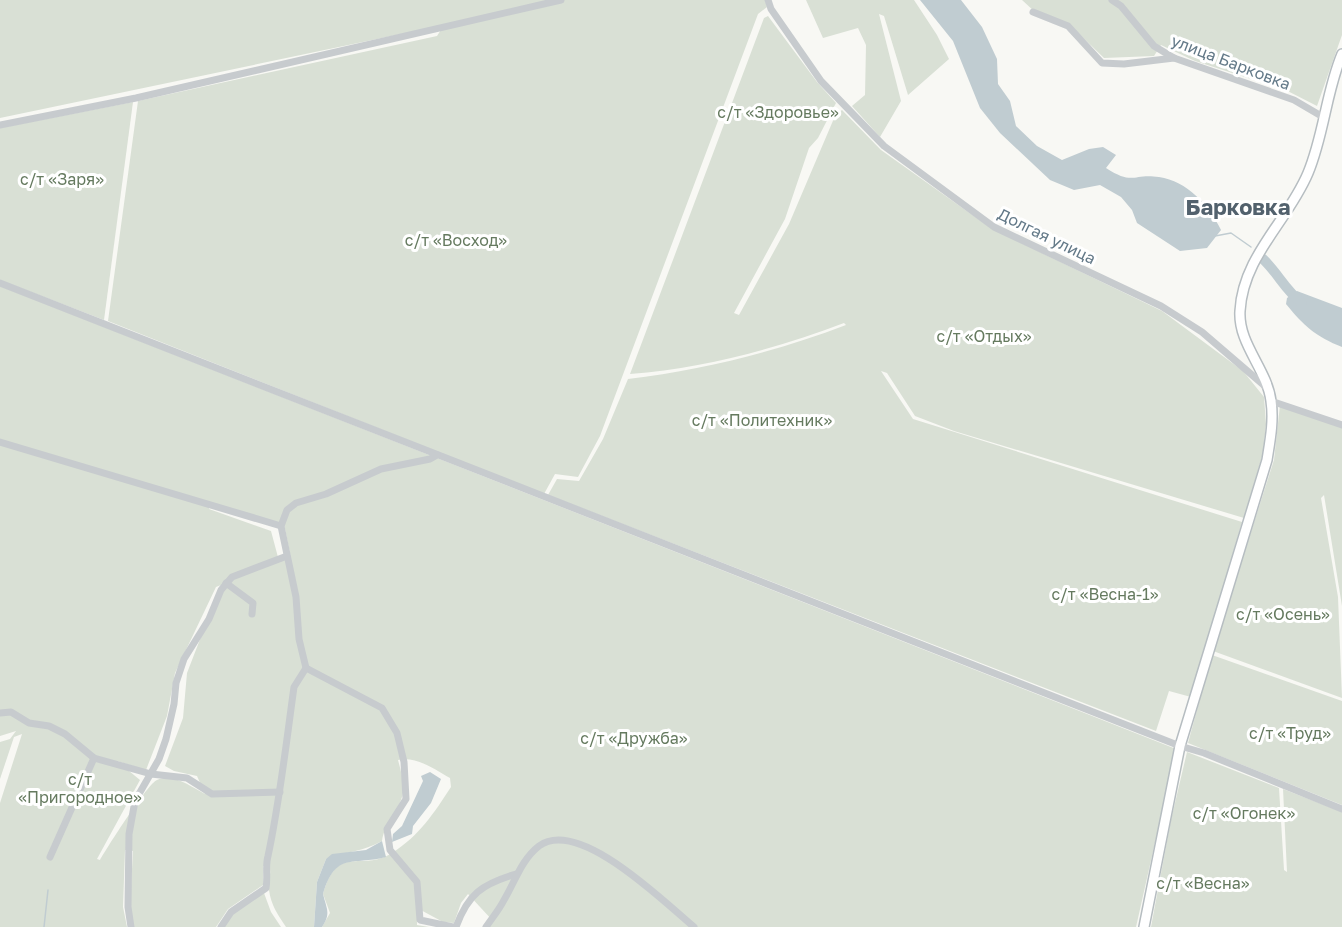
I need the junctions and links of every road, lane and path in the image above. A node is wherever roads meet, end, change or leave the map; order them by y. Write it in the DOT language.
graph roads {
  1 [pos="561,0"];
  2 [pos="768,0"];
  3 [pos="1112,0"];
  4 [pos="1033,12"];
  5 [pos="1342,54"];
  6 [pos="1174,58"];
  7 [pos="1323,117"];
  8 [pos="0,125"];
  9 [pos="0,282"];
  10 [pos="1268,389"];
  11 [pos="1271,400"];
  12 [pos="1342,425"];
  13 [pos="0,442"];
  14 [pos="436,455"];
  15 [pos="281,526"];
  16 [pos="287,555"];
  17 [pos="226,583"];
  18 [pos="252,614"];
  19 [pos="306,668"];
  20 [pos="0,713"];
  21 [pos="1180,746"];
  22 [pos="94,758"];
  23 [pos="151,774"];
  24 [pos="280,792"];
  25 [pos="1342,809"];
  26 [pos="50,857"];
  27 [pos="516,874"];
  28 [pos="131,927"];
  29 [pos="220,927"];
  30 [pos="455,927"];
  31 [pos="486,927"];
  32 [pos="694,927"];
  33 [pos="1144,927"];
  1 -- 8 [label="street"];
  2 -- 10 [label="street, Долгая улица"];
  3 -- 6 [label="street, улица Барковка"];
  4 -- 6 [label="street"];
  5 -- 7 [label="main road"];
  6 -- 7 [label="street, улица Барковка"];
  7 -- 10 [label="main road"];
  9 -- 14 [label="street"];
  10 -- 11 [label="main road"];
  11 -- 12 [label="street"];
  11 -- 21 [label="main road"];
  13 -- 15 [label="street"];
  14 -- 15 [label="street"];
  14 -- 21 [label="street"];
  15 -- 16 [label="street"];
  16 -- 17 [label="street"];
  16 -- 19 [label="street"];
  17 -- 18 [label="street"];
  17 -- 23 [label="street"];
  19 -- 24 [label="street"];
  19 -- 30 [label="street"];
  20 -- 22 [label="street"];
  21 -- 25 [label="street"];
  21 -- 33 [label="main road"];
  22 -- 23 [label="street"];
  22 -- 26 [label="street"];
  23 -- 24 [label="street"];
  23 -- 28 [label="street"];
  24 -- 29 [label="street"];
  27 -- 30 [label="street"];
  27 -- 31 [label="street"];
  27 -- 32 [label="street"];
}
